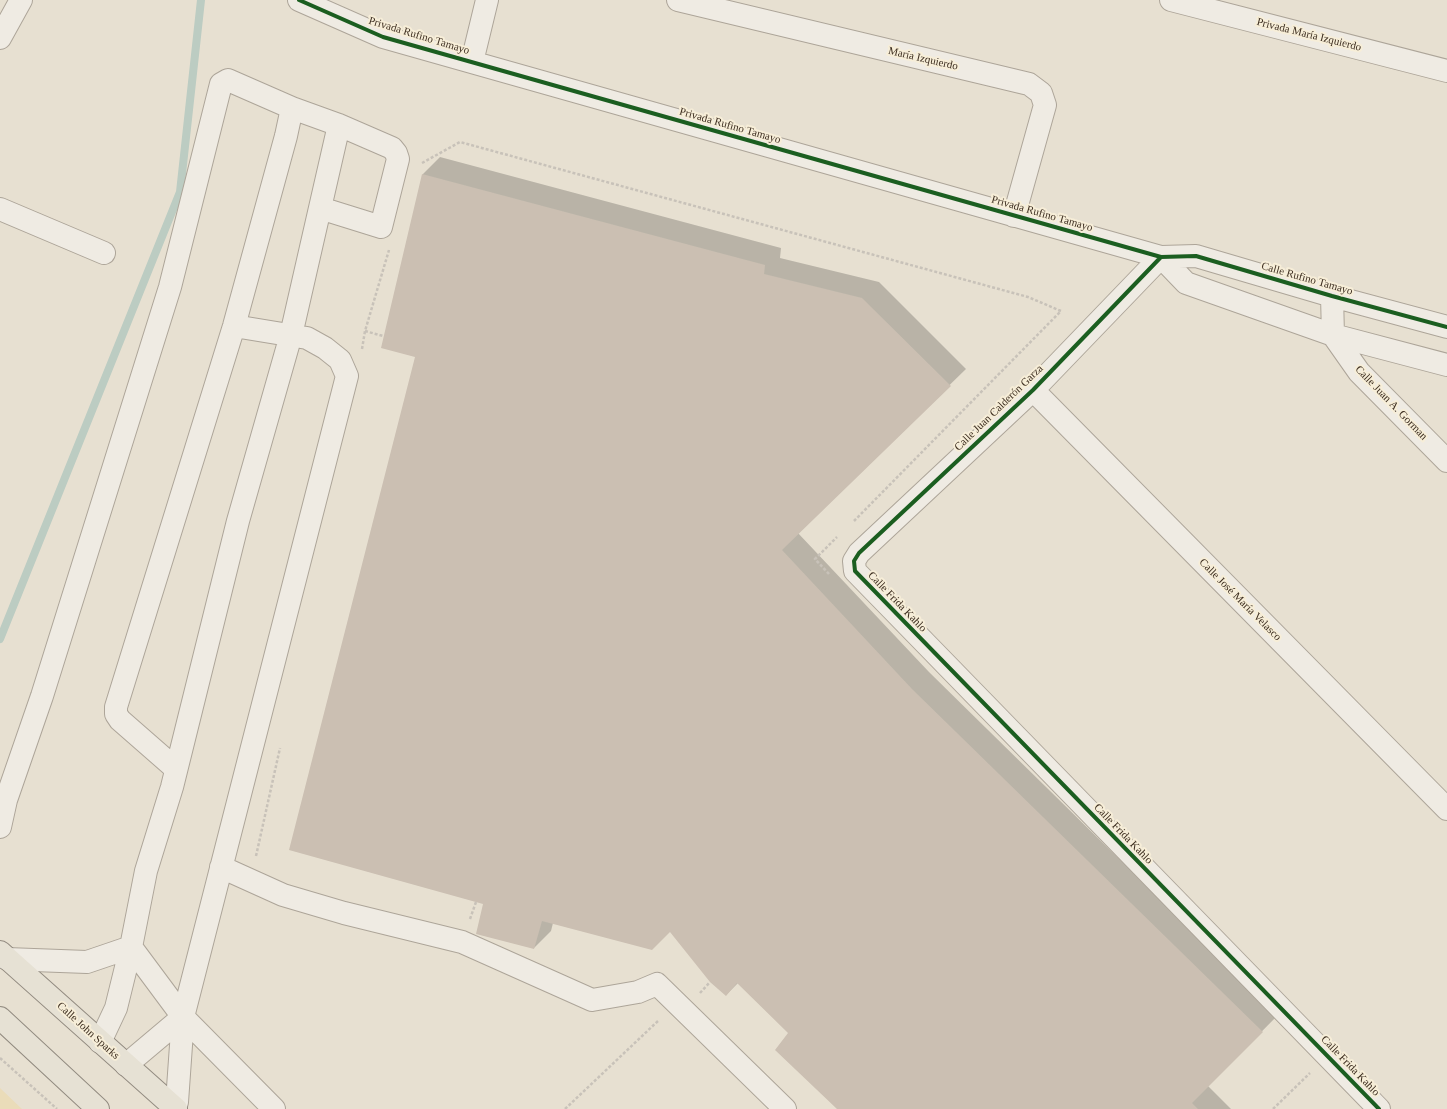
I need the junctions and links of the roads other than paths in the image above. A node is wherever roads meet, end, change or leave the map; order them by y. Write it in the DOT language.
graph roads {
  1 [pos="20,0"];
  2 [pos="299,0"];
  3 [pos="487,0"];
  4 [pos="678,0"];
  5 [pos="1171,0"];
  6 [pos="0,38"];
  7 [pos="472,62"];
  8 [pos="1447,70"];
  9 [pos="292,108"];
  10 [pos="339,125"];
  11 [pos="320,208"];
  12 [pos="0,209"];
  13 [pos="1014,216"];
  14 [pos="104,254"];
  15 [pos="1161,257"];
  16 [pos="1332,296"];
  17 [pos="234,326"];
  18 [pos="1447,327"];
  19 [pos="291,335"];
  20 [pos="1333,335"];
  21 [pos="1447,365"];
  22 [pos="1033,390"];
  23 [pos="1447,461"];
  24 [pos="854,571"];
  25 [pos="176,769"];
  26 [pos="1447,809"];
  27 [pos="0,827"];
  28 [pos="221,867"];
  29 [pos="131,947"];
  30 [pos="4,956"];
  31 [pos="183,1017"];
  32 [pos="0,1018"];
  33 [pos="100,1042"];
  34 [pos="126,1065"];
  35 [pos="76,1089"];
  36 [pos="175,1108"];
  37 [pos="98,1109"];
  38 [pos="105,1109"];
  39 [pos="274,1109"];
  40 [pos="784,1109"];
  41 [pos="1379,1109"];
  1 -- 6 [label="street"];
  2 -- 7 [label="street, Privada Rufino Tamayo"];
  3 -- 7 [label="street"];
  4 -- 13 [label="street, María Izquierdo"];
  5 -- 8 [label="street, Privada María Izquierdo"];
  7 -- 13 [label="street, Privada Rufino Tamayo"];
  9 -- 10 [label="street"];
  9 -- 17 [label="street"];
  9 -- 27 [label="street"];
  10 -- 11 [label="street"];
  10 -- 11 [label="street"];
  11 -- 19 [label="street"];
  12 -- 14 [label="street"];
  13 -- 15 [label="street, Privada Rufino Tamayo"];
  15 -- 16 [label="street, Calle Rufino Tamayo"];
  15 -- 20 [label="street"];
  15 -- 22 [label="street, Calle Juan Calderón Garza"];
  16 -- 18 [label="street, Calle Rufino Tamayo"];
  16 -- 20 [label="street"];
  17 -- 19 [label="street"];
  17 -- 25 [label="street"];
  19 -- 25 [label="street"];
  19 -- 28 [label="street"];
  20 -- 21 [label="street"];
  20 -- 23 [label="street, Calle Juan A. Gorman"];
  22 -- 24 [label="street, Calle Juan Calderón Garza"];
  22 -- 26 [label="street, Calle José María Velasco"];
  24 -- 41 [label="street, Calle Frida Kahlo"];
  25 -- 29 [label="street"];
  28 -- 31 [label="street"];
  28 -- 40 [label="street"];
  29 -- 30 [label="street"];
  29 -- 31 [label="street"];
  29 -- 33 [label="street"];
  30 -- 33 [label="main road, Calle John Sparks"];
  31 -- 34 [label="street"];
  31 -- 36 [label="street"];
  31 -- 39 [label="street"];
  32 -- 35 [label="main road"];
  33 -- 34 [label="main road, Calle John Sparks"];
  34 -- 36 [label="main road, Calle John Sparks"];
  35 -- 37 [label="main road"];
  35 -- 38 [label="main road"];
}
